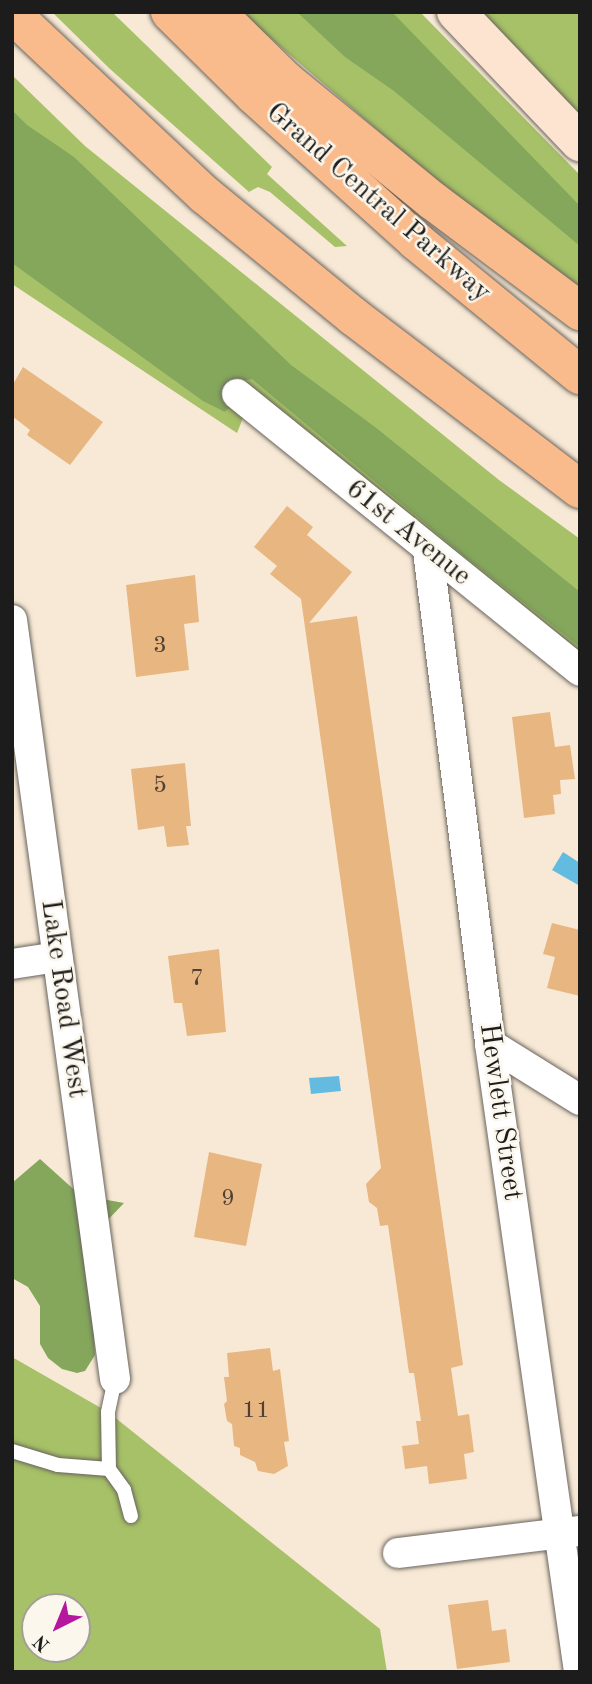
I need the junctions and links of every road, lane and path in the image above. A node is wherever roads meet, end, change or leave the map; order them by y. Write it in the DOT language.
graph roads {
  1 [pos="456,12"];
  2 [pos="12,14"];
  3 [pos="189,16"];
  4 [pos="580,142"];
  5 [pos="580,311"];
  6 [pos="580,375"];
  7 [pos="237,394"];
  8 [pos="580,489"];
  9 [pos="428,551"];
  10 [pos="12,620"];
  11 [pos="580,671"];
  12 [pos="57,957"];
  13 [pos="12,964"];
  14 [pos="490,1044"];
  15 [pos="580,1100"];
  16 [pos="115,1378"];
  17 [pos="12,1451"];
  18 [pos="109,1469"];
  19 [pos="131,1516"];
  20 [pos="569,1532"];
  21 [pos="398,1553"];
  22 [pos="579,1672"];
  1 -- 4 [label="main road"];
  2 -- 8 [label="highway"];
  3 -- 5 [label="highway"];
  3 -- 6 [label="highway, Grand Central Parkway"];
  7 -- 9 [label="street, 61st Avenue"];
  9 -- 11 [label="street, 61st Avenue"];
  9 -- 14 [label="street, Hewlett Street"];
  10 -- 12 [label="street, Lake Road West"];
  12 -- 13 [label="street"];
  12 -- 16 [label="street, Lake Road West"];
  14 -- 15 [label="street"];
  14 -- 20 [label="street, Hewlett Street"];
  16 -- 18 [label="lane"];
  17 -- 18 [label="lane"];
  18 -- 19 [label="lane"];
  20 -- 21 [label="street"];
  20 -- 22 [label="street, Hewlett Street"];
}
